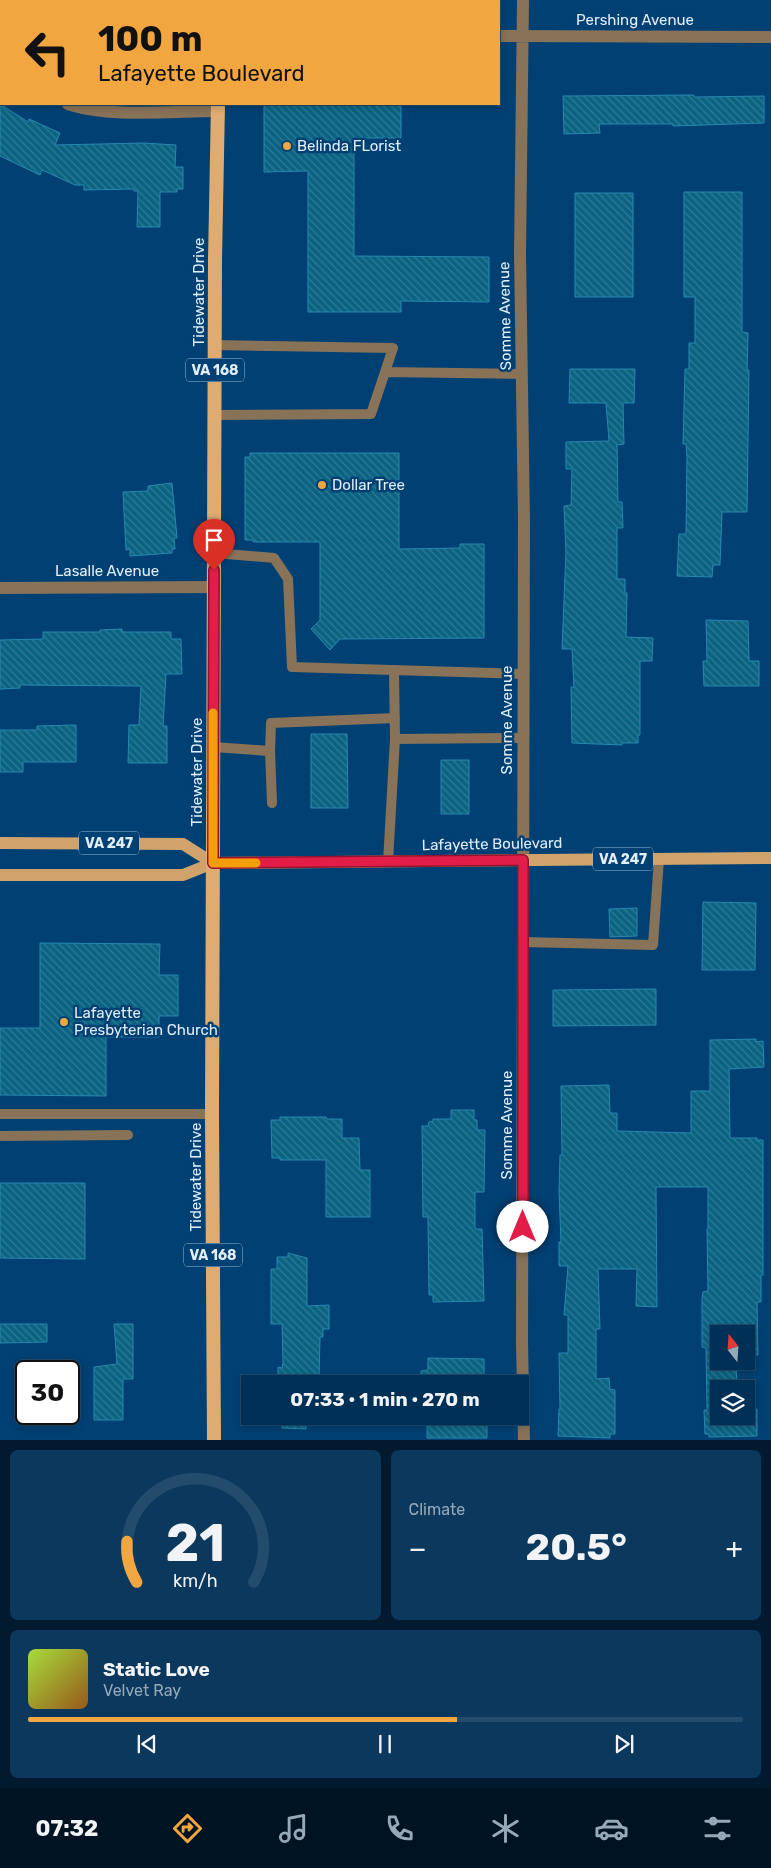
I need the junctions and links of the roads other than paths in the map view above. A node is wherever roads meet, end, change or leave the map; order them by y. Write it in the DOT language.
graph roads {
  1 [pos="523,0"];
  2 [pos="500,36"];
  3 [pos="523,36"];
  4 [pos="771,38"];
  5 [pos="72,105"];
  6 [pos="218,107"];
  7 [pos="215,345"];
  8 [pos="385,372"];
  9 [pos="522,374"];
  10 [pos="214,415"];
  11 [pos="214,552"];
  12 [pos="214,587"];
  13 [pos="0,588"];
  14 [pos="394,670"];
  15 [pos="524,674"];
  16 [pos="395,718"];
  17 [pos="523,738"];
  18 [pos="395,739"];
  19 [pos="213,747"];
  20 [pos="270,751"];
  21 [pos="272,803"];
  22 [pos="0,843"];
  23 [pos="771,858"];
  24 [pos="659,859"];
  25 [pos="523,860"];
  26 [pos="388,862"];
  27 [pos="213,863"];
  28 [pos="0,875"];
  29 [pos="523,942"];
  30 [pos="0,1114"];
  31 [pos="212,1114"];
  32 [pos="128,1135"];
  33 [pos="0,1136"];
  34 [pos="214,1440"];
  35 [pos="524,1440"];
  1 -- 3 [label="street, Somme Avenue"];
  2 -- 3 [label="street, Pershing Avenue"];
  3 -- 4 [label="street, Pershing Avenue"];
  3 -- 9 [label="street, Somme Avenue"];
  5 -- 6 [label="street"];
  6 -- 7 [label="highway, Tidewater Drive / VA 168"];
  7 -- 8 [label="lane"];
  7 -- 10 [label="highway, Tidewater Drive / VA 168"];
  8 -- 9 [label="lane"];
  8 -- 10 [label="lane"];
  9 -- 15 [label="street, Somme Avenue"];
  10 -- 11 [label="highway, Tidewater Drive / VA 168"];
  11 -- 12 [label="highway, Tidewater Drive / VA 168"];
  11 -- 14 [label="lane"];
  12 -- 13 [label="street, Lasalle Avenue"];
  12 -- 19 [label="highway, Tidewater Drive / VA 168"];
  14 -- 15 [label="lane"];
  14 -- 16 [label="lane"];
  15 -- 17 [label="street, Somme Avenue"];
  16 -- 18 [label="lane"];
  16 -- 20 [label="lane"];
  17 -- 18 [label="lane"];
  17 -- 25 [label="street, Somme Avenue"];
  18 -- 26 [label="lane"];
  19 -- 20 [label="lane"];
  19 -- 27 [label="highway, Tidewater Drive / VA 168"];
  20 -- 21 [label="lane"];
  22 -- 27 [label="main road, VA 247"];
  23 -- 24 [label="main road, Lafayette Boulevard / VA 247"];
  24 -- 25 [label="main road, Lafayette Boulevard / VA 247"];
  24 -- 29 [label="lane"];
  25 -- 26 [label="main road, Lafayette Boulevard / VA 247"];
  25 -- 29 [label="street, Somme Avenue"];
  26 -- 27 [label="main road, Lafayette Boulevard / VA 247"];
  27 -- 28 [label="main road, Lafayette Boulevard / VA 247"];
  27 -- 31 [label="highway, Tidewater Drive / VA 168"];
  29 -- 35 [label="street, Somme Avenue"];
  30 -- 31 [label="lane"];
  31 -- 34 [label="highway, Tidewater Drive / VA 168"];
  32 -- 33 [label="lane"];
}
